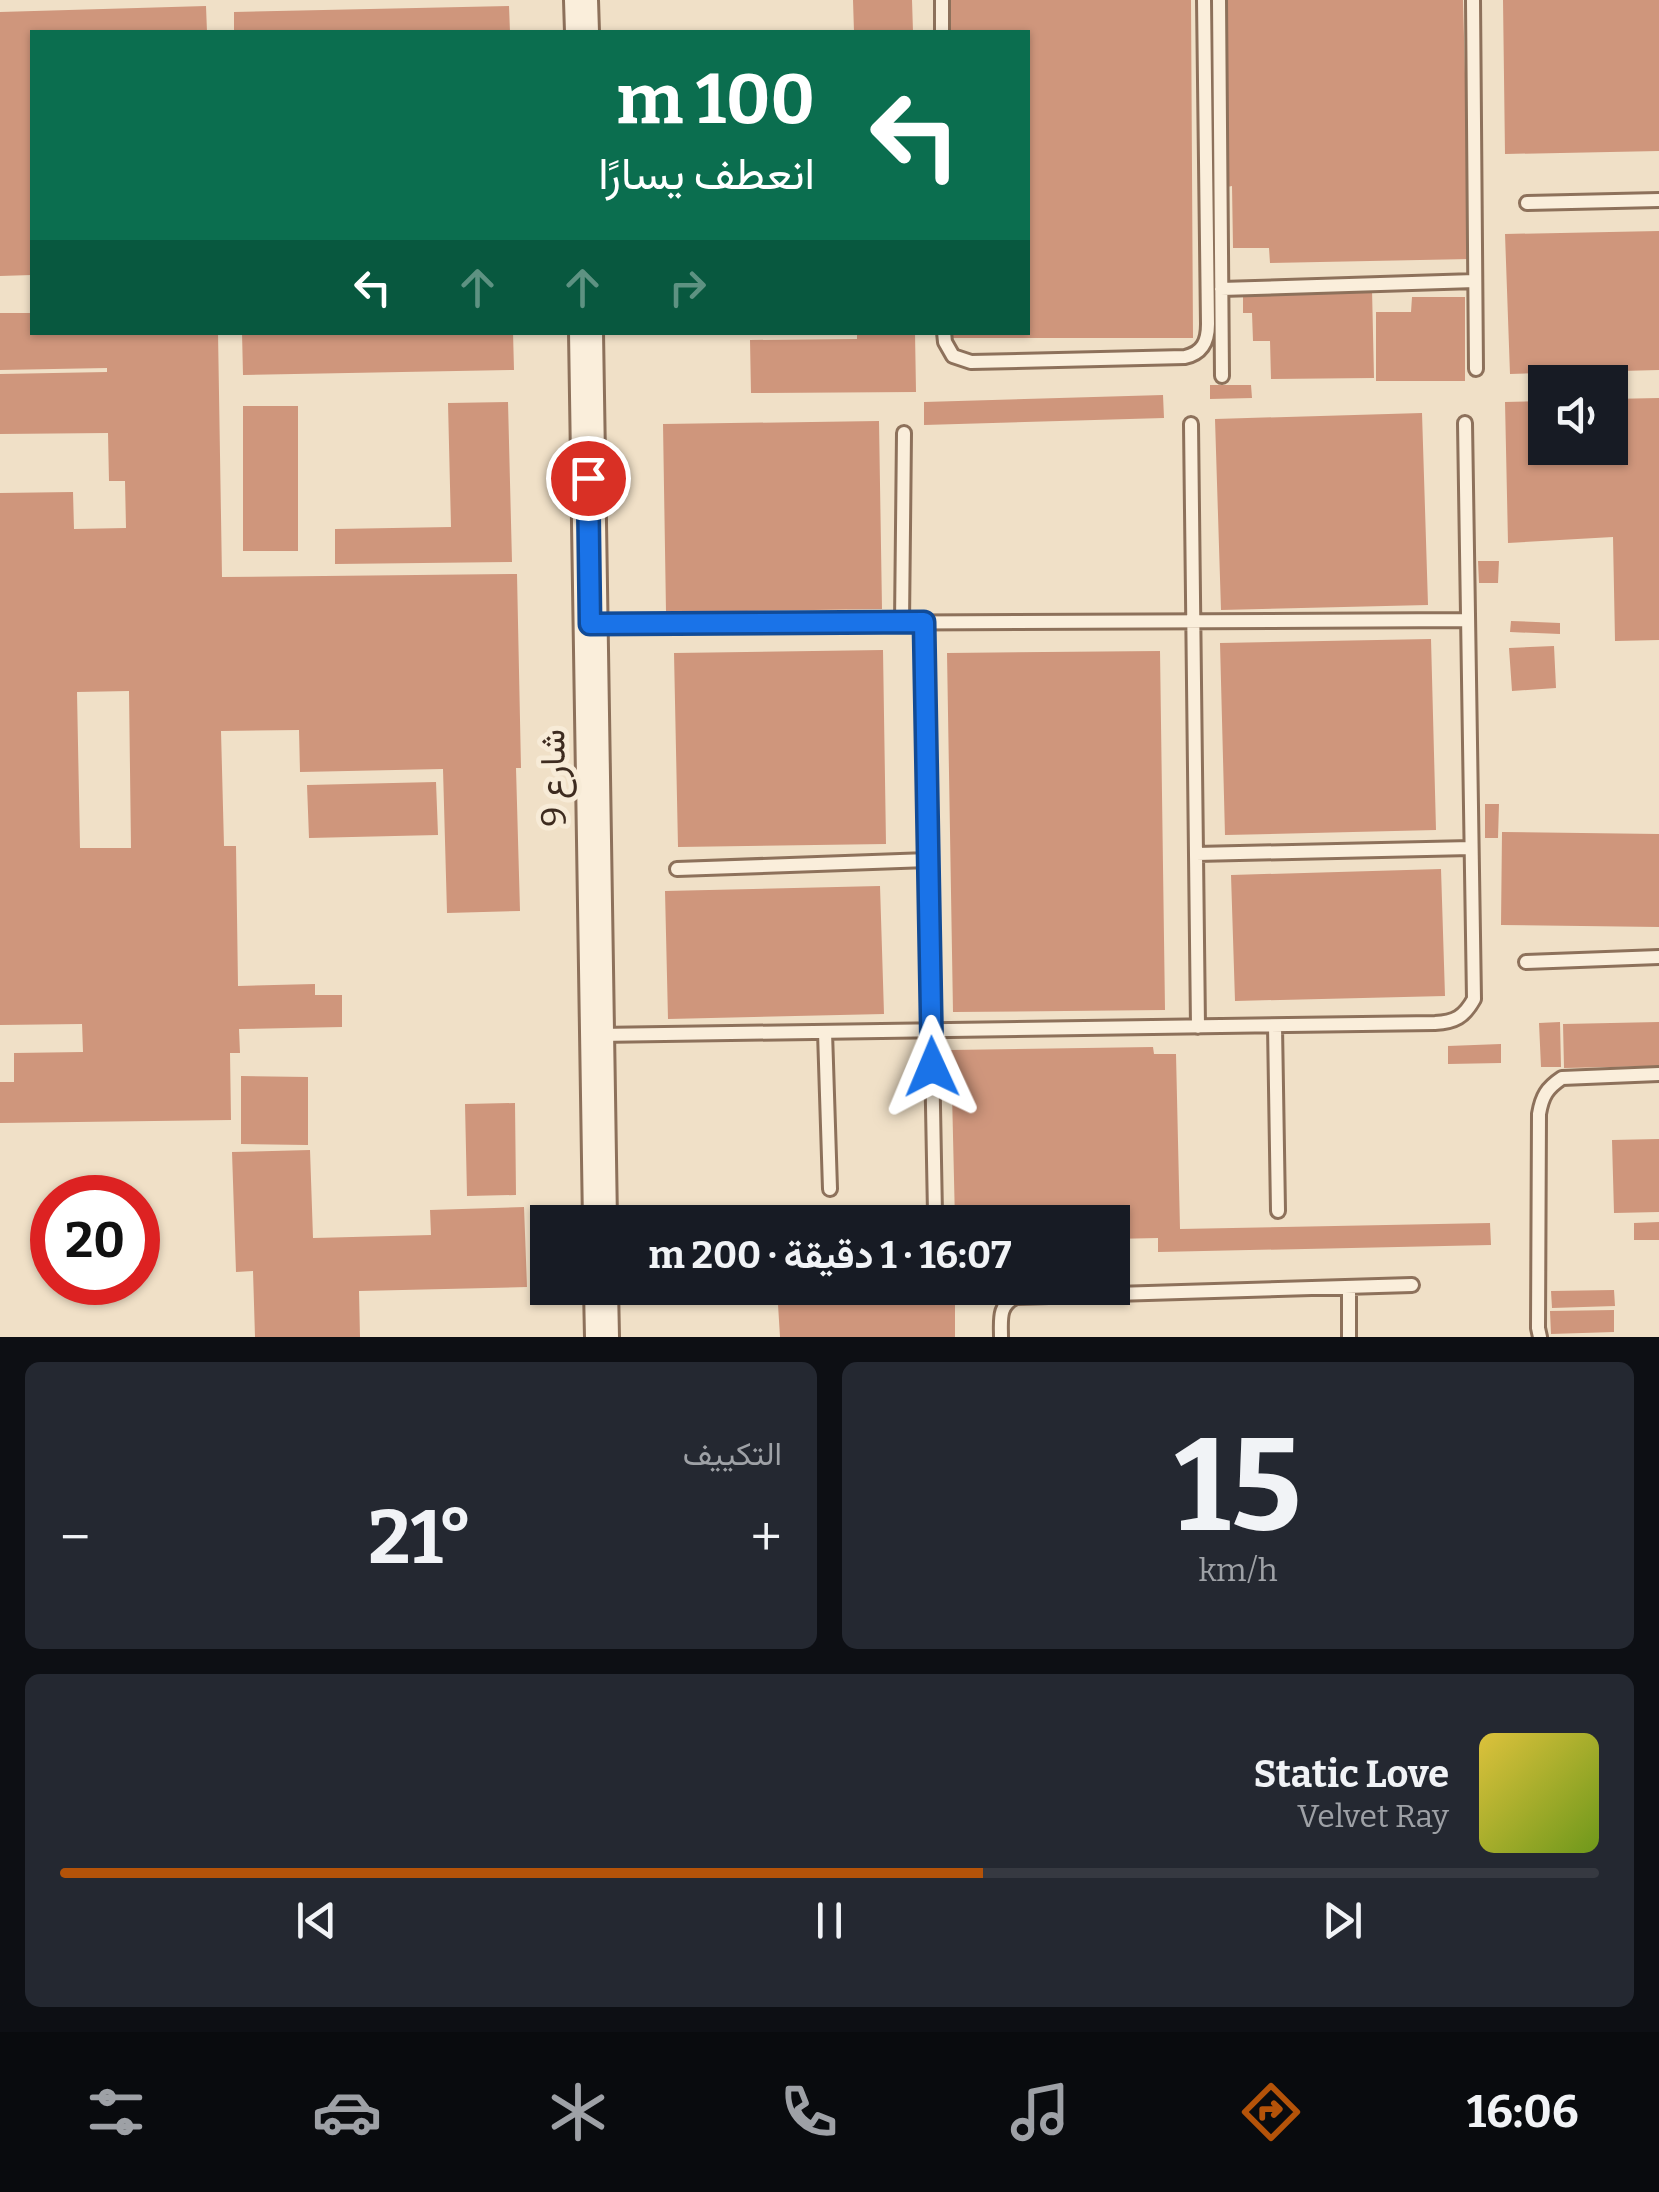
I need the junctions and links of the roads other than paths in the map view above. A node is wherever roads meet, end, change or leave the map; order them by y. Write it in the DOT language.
graph roads {
  1 [pos="581,0"];
  2 [pos="942,0"];
  3 [pos="1204,0"];
  4 [pos="1219,0"];
  5 [pos="1472,0"];
  6 [pos="582,30"];
  7 [pos="942,30"];
  8 [pos="1659,200"];
  9 [pos="1527,203"];
  10 [pos="1475,281"];
  11 [pos="1221,289"];
  12 [pos="586,335"];
  13 [pos="944,335"];
  14 [pos="1476,369"];
  15 [pos="1222,376"];
  16 [pos="1465,423"];
  17 [pos="1190,424"];
  18 [pos="904,433"];
  19 [pos="1468,620"];
  20 [pos="1193,621"];
  21 [pos="924,622"];
  22 [pos="902,623"];
  23 [pos="590,624"];
  24 [pos="1471,848"];
  25 [pos="1196,854"];
  26 [pos="928,860"];
  27 [pos="678,869"];
  28 [pos="1659,957"];
  29 [pos="1526,962"];
  30 [pos="1275,1026"];
  31 [pos="1198,1027"];
  32 [pos="932,1030"];
  33 [pos="826,1032"];
  34 [pos="596,1035"];
  35 [pos="1659,1074"];
  36 [pos="830,1188"];
  37 [pos="600,1205"];
  38 [pos="935,1205"];
  39 [pos="1278,1211"];
  40 [pos="1412,1285"];
  41 [pos="1349,1287"];
  42 [pos="601,1305"];
  43 [pos="602,1337"];
  44 [pos="1001,1337"];
  45 [pos="1349,1337"];
  46 [pos="1540,1337"];
  1 -- 6 [label="street"];
  2 -- 7 [label="lane"];
  3 -- 13 [label="lane"];
  4 -- 11 [label="lane"];
  5 -- 10 [label="lane"];
  8 -- 9 [label="lane"];
  10 -- 11 [label="lane"];
  10 -- 14 [label="lane"];
  11 -- 15 [label="lane"];
  12 -- 23 [label="street, شارع 9"];
  16 -- 19 [label="lane"];
  17 -- 20 [label="lane"];
  18 -- 22 [label="lane"];
  19 -- 20 [label="lane"];
  19 -- 24 [label="lane"];
  20 -- 21 [label="lane"];
  20 -- 25 [label="lane"];
  21 -- 22 [label="lane"];
  21 -- 26 [label="lane"];
  22 -- 23 [label="lane"];
  23 -- 34 [label="street, شارع 9"];
  24 -- 25 [label="lane"];
  24 -- 30 [label="lane"];
  25 -- 31 [label="lane"];
  26 -- 27 [label="lane"];
  26 -- 32 [label="lane"];
  28 -- 29 [label="lane"];
  30 -- 31 [label="lane"];
  30 -- 39 [label="lane"];
  31 -- 32 [label="lane"];
  32 -- 33 [label="lane"];
  32 -- 38 [label="lane"];
  33 -- 34 [label="lane"];
  33 -- 36 [label="lane"];
  34 -- 37 [label="street, شارع 9"];
  35 -- 46 [label="lane"];
  40 -- 41 [label="lane"];
  41 -- 44 [label="lane"];
  41 -- 45 [label="lane"];
  42 -- 43 [label="street"];
}
